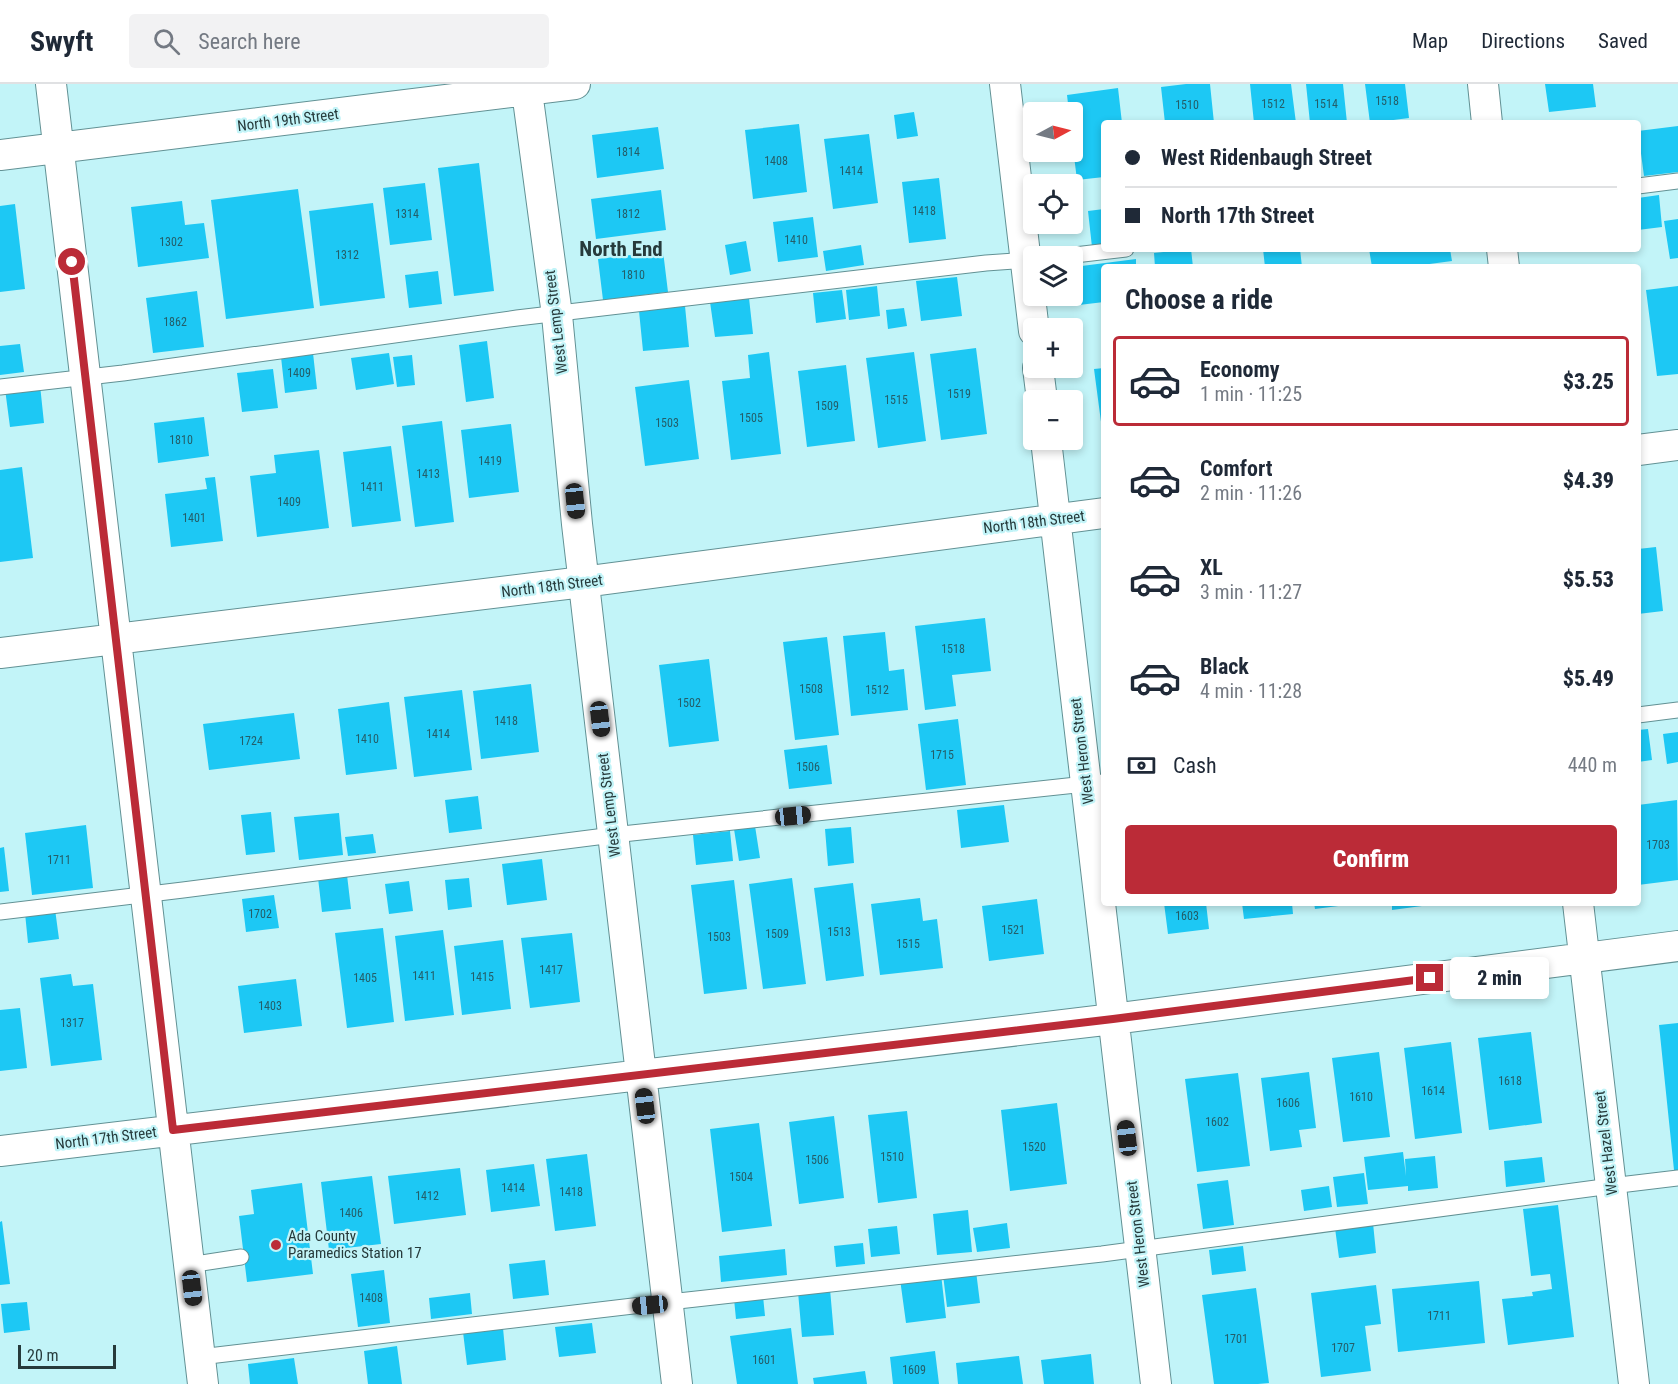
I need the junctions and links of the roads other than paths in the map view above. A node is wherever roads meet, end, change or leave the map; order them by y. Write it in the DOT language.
graph roads {
  1 [pos="51,84"];
  2 [pos="575,84"];
  3 [pos="1005,84"];
  4 [pos="1483,84"];
  5 [pos="526,87"];
  6 [pos="1488,120"];
  7 [pos="59,147"];
  8 [pos="0,155"];
  9 [pos="1678,182"];
  10 [pos="1641,186"];
  11 [pos="1027,246"];
  12 [pos="1101,252"];
  13 [pos="1083,254"];
  14 [pos="1023,261"];
  15 [pos="556,315"];
  16 [pos="86,377"];
  17 [pos="0,387"];
  18 [pos="1678,446"];
  19 [pos="1047,450"];
  20 [pos="1641,450"];
  21 [pos="1101,513"];
  22 [pos="1056,519"];
  23 [pos="584,582"];
  24 [pos="117,639"];
  25 [pos="0,653"];
  26 [pos="1678,710"];
  27 [pos="1641,715"];
  28 [pos="1095,783"];
  29 [pos="613,835"];
  30 [pos="1101,862"];
  31 [pos="146,895"];
  32 [pos="1104,906"];
  33 [pos="1578,906"];
  34 [pos="0,912"];
  35 [pos="1678,946"];
  36 [pos="1584,957"];
  37 [pos="1113,1019"];
  38 [pos="640,1074"];
  39 [pos="173,1130"];
  40 [pos="0,1151"];
  41 [pos="1678,1178"];
  42 [pos="1611,1186"];
  43 [pos="1140,1250"];
  44 [pos="241,1257"];
  45 [pos="189,1265"];
  46 [pos="667,1303"];
  47 [pos="201,1370"];
  48 [pos="676,1384"];
  49 [pos="1156,1384"];
  50 [pos="1634,1384"];
  1 -- 7 [label="street"];
  2 -- 5 [label="street, North 19th Street"];
  3 -- 11 [label="street"];
  4 -- 6 [label="street"];
  5 -- 7 [label="street, North 19th Street"];
  5 -- 15 [label="street, West Lemp Street"];
  7 -- 8 [label="street, North 19th Street"];
  7 -- 16 [label="street"];
  9 -- 10 [label="lane"];
  12 -- 13 [label="lane"];
  14 -- 15 [label="lane"];
  15 -- 16 [label="lane"];
  15 -- 23 [label="street, West Lemp Street"];
  16 -- 17 [label="lane"];
  16 -- 24 [label="street"];
  18 -- 20 [label="street"];
  19 -- 22 [label="street, West Heron Street"];
  21 -- 22 [label="street, North 18th Street"];
  22 -- 23 [label="street, North 18th Street"];
  22 -- 28 [label="street, West Heron Street"];
  23 -- 24 [label="street, North 18th Street"];
  23 -- 29 [label="street, West Lemp Street"];
  24 -- 25 [label="street, North 18th Street"];
  24 -- 31 [label="street"];
  26 -- 27 [label="lane"];
  28 -- 29 [label="lane"];
  28 -- 30 [label="street, West Heron Street"];
  29 -- 31 [label="lane"];
  29 -- 38 [label="street, West Lemp Street"];
  31 -- 34 [label="lane"];
  31 -- 39 [label="street"];
  32 -- 37 [label="street, West Heron Street"];
  33 -- 36 [label="street, West Hazel Street"];
  35 -- 36 [label="street, North 17th Street"];
  36 -- 37 [label="street, North 17th Street"];
  36 -- 42 [label="street, West Hazel Street"];
  37 -- 38 [label="street, North 17th Street"];
  37 -- 43 [label="street, West Heron Street"];
  38 -- 39 [label="street, North 17th Street"];
  38 -- 46 [label="street, West Lemp Street"];
  39 -- 40 [label="street, North 17th Street"];
  39 -- 45 [label="street"];
  41 -- 42 [label="lane"];
  42 -- 43 [label="lane"];
  42 -- 50 [label="street, West Hazel Street"];
  43 -- 46 [label="lane"];
  43 -- 49 [label="street, West Heron Street"];
  44 -- 45 [label="lane"];
  45 -- 47 [label="street"];
  46 -- 47 [label="lane"];
  46 -- 48 [label="street, West Lemp Street"];
}
